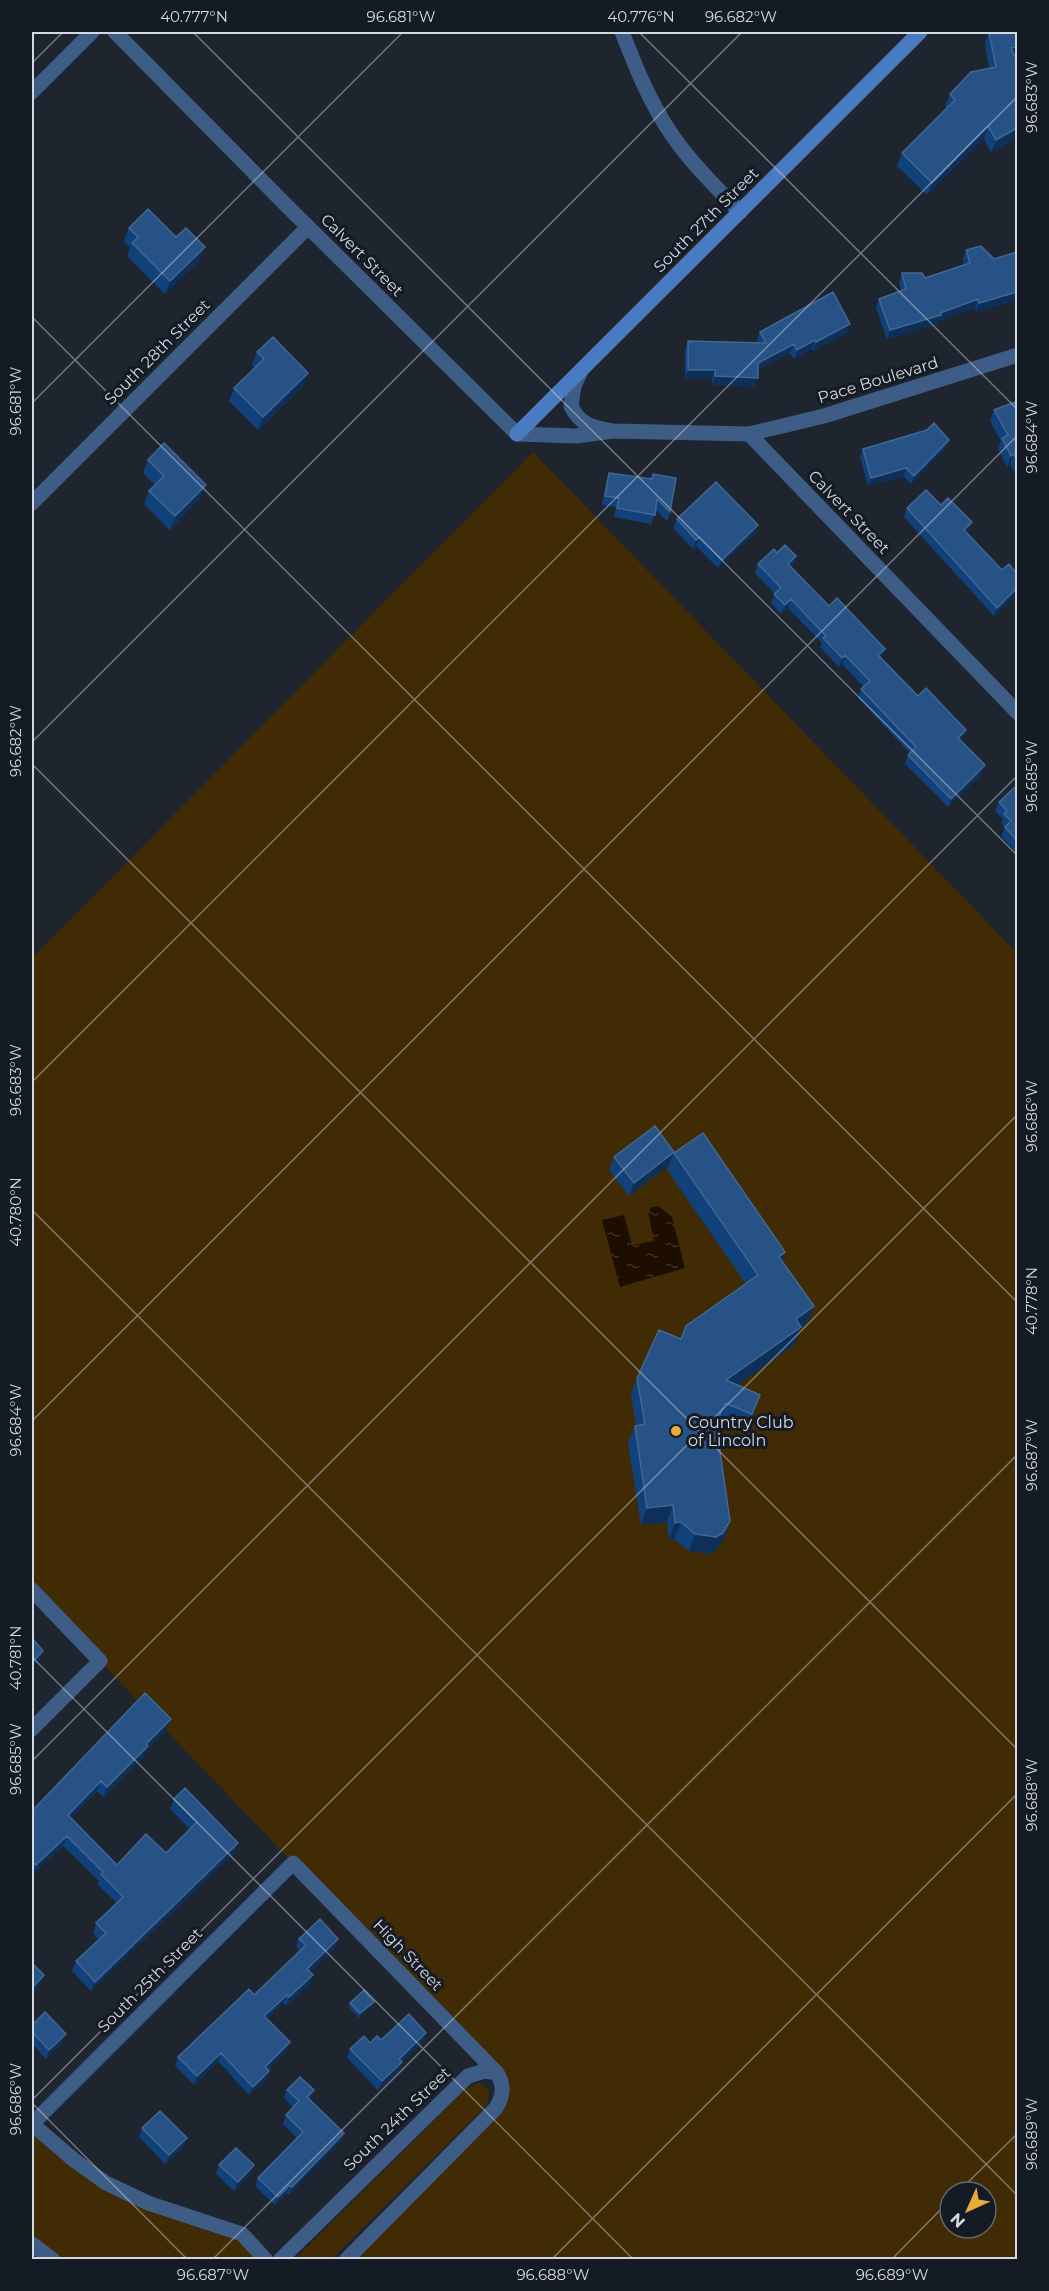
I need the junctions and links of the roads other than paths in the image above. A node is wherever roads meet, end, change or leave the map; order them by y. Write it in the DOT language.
graph roads {
  1 [pos="92,32"];
  2 [pos="115,32"];
  3 [pos="622,32"];
  4 [pos="921,32"];
  5 [pos="32,92"];
  6 [pos="740,212"];
  7 [pos="308,226"];
  8 [pos="1017,355"];
  9 [pos="581,371"];
  10 [pos="613,431"];
  11 [pos="518,434"];
  12 [pos="748,434"];
  13 [pos="32,502"];
  14 [pos="1017,713"];
  15 [pos="32,1590"];
  16 [pos="32,1729"];
  17 [pos="294,1863"];
  18 [pos="497,2073"];
  19 [pos="32,2124"];
  20 [pos="32,2244"];
  21 [pos="53,2259"];
  22 [pos="266,2259"];
  23 [pos="280,2259"];
  24 [pos="346,2259"];
  1 -- 5 [label="street"];
  2 -- 7 [label="street, Calvert Street"];
  3 -- 6 [label="street"];
  4 -- 6 [label="main road, South 27th Street"];
  6 -- 9 [label="main road, South 27th Street"];
  7 -- 11 [label="street, Calvert Street"];
  7 -- 13 [label="street, South 28th Street"];
  8 -- 12 [label="street, Pace Boulevard"];
  9 -- 10 [label="street"];
  9 -- 11 [label="main road, South 27th Street"];
  10 -- 11 [label="street"];
  10 -- 12 [label="street"];
  12 -- 14 [label="street, Calvert Street"];
  15 -- 16 [label="street"];
  17 -- 18 [label="street, High Street"];
  17 -- 19 [label="street, South 25th Street"];
  18 -- 23 [label="street, South 24th Street"];
  18 -- 24 [label="street"];
  19 -- 22 [label="street"];
  20 -- 21 [label="street"];
}
